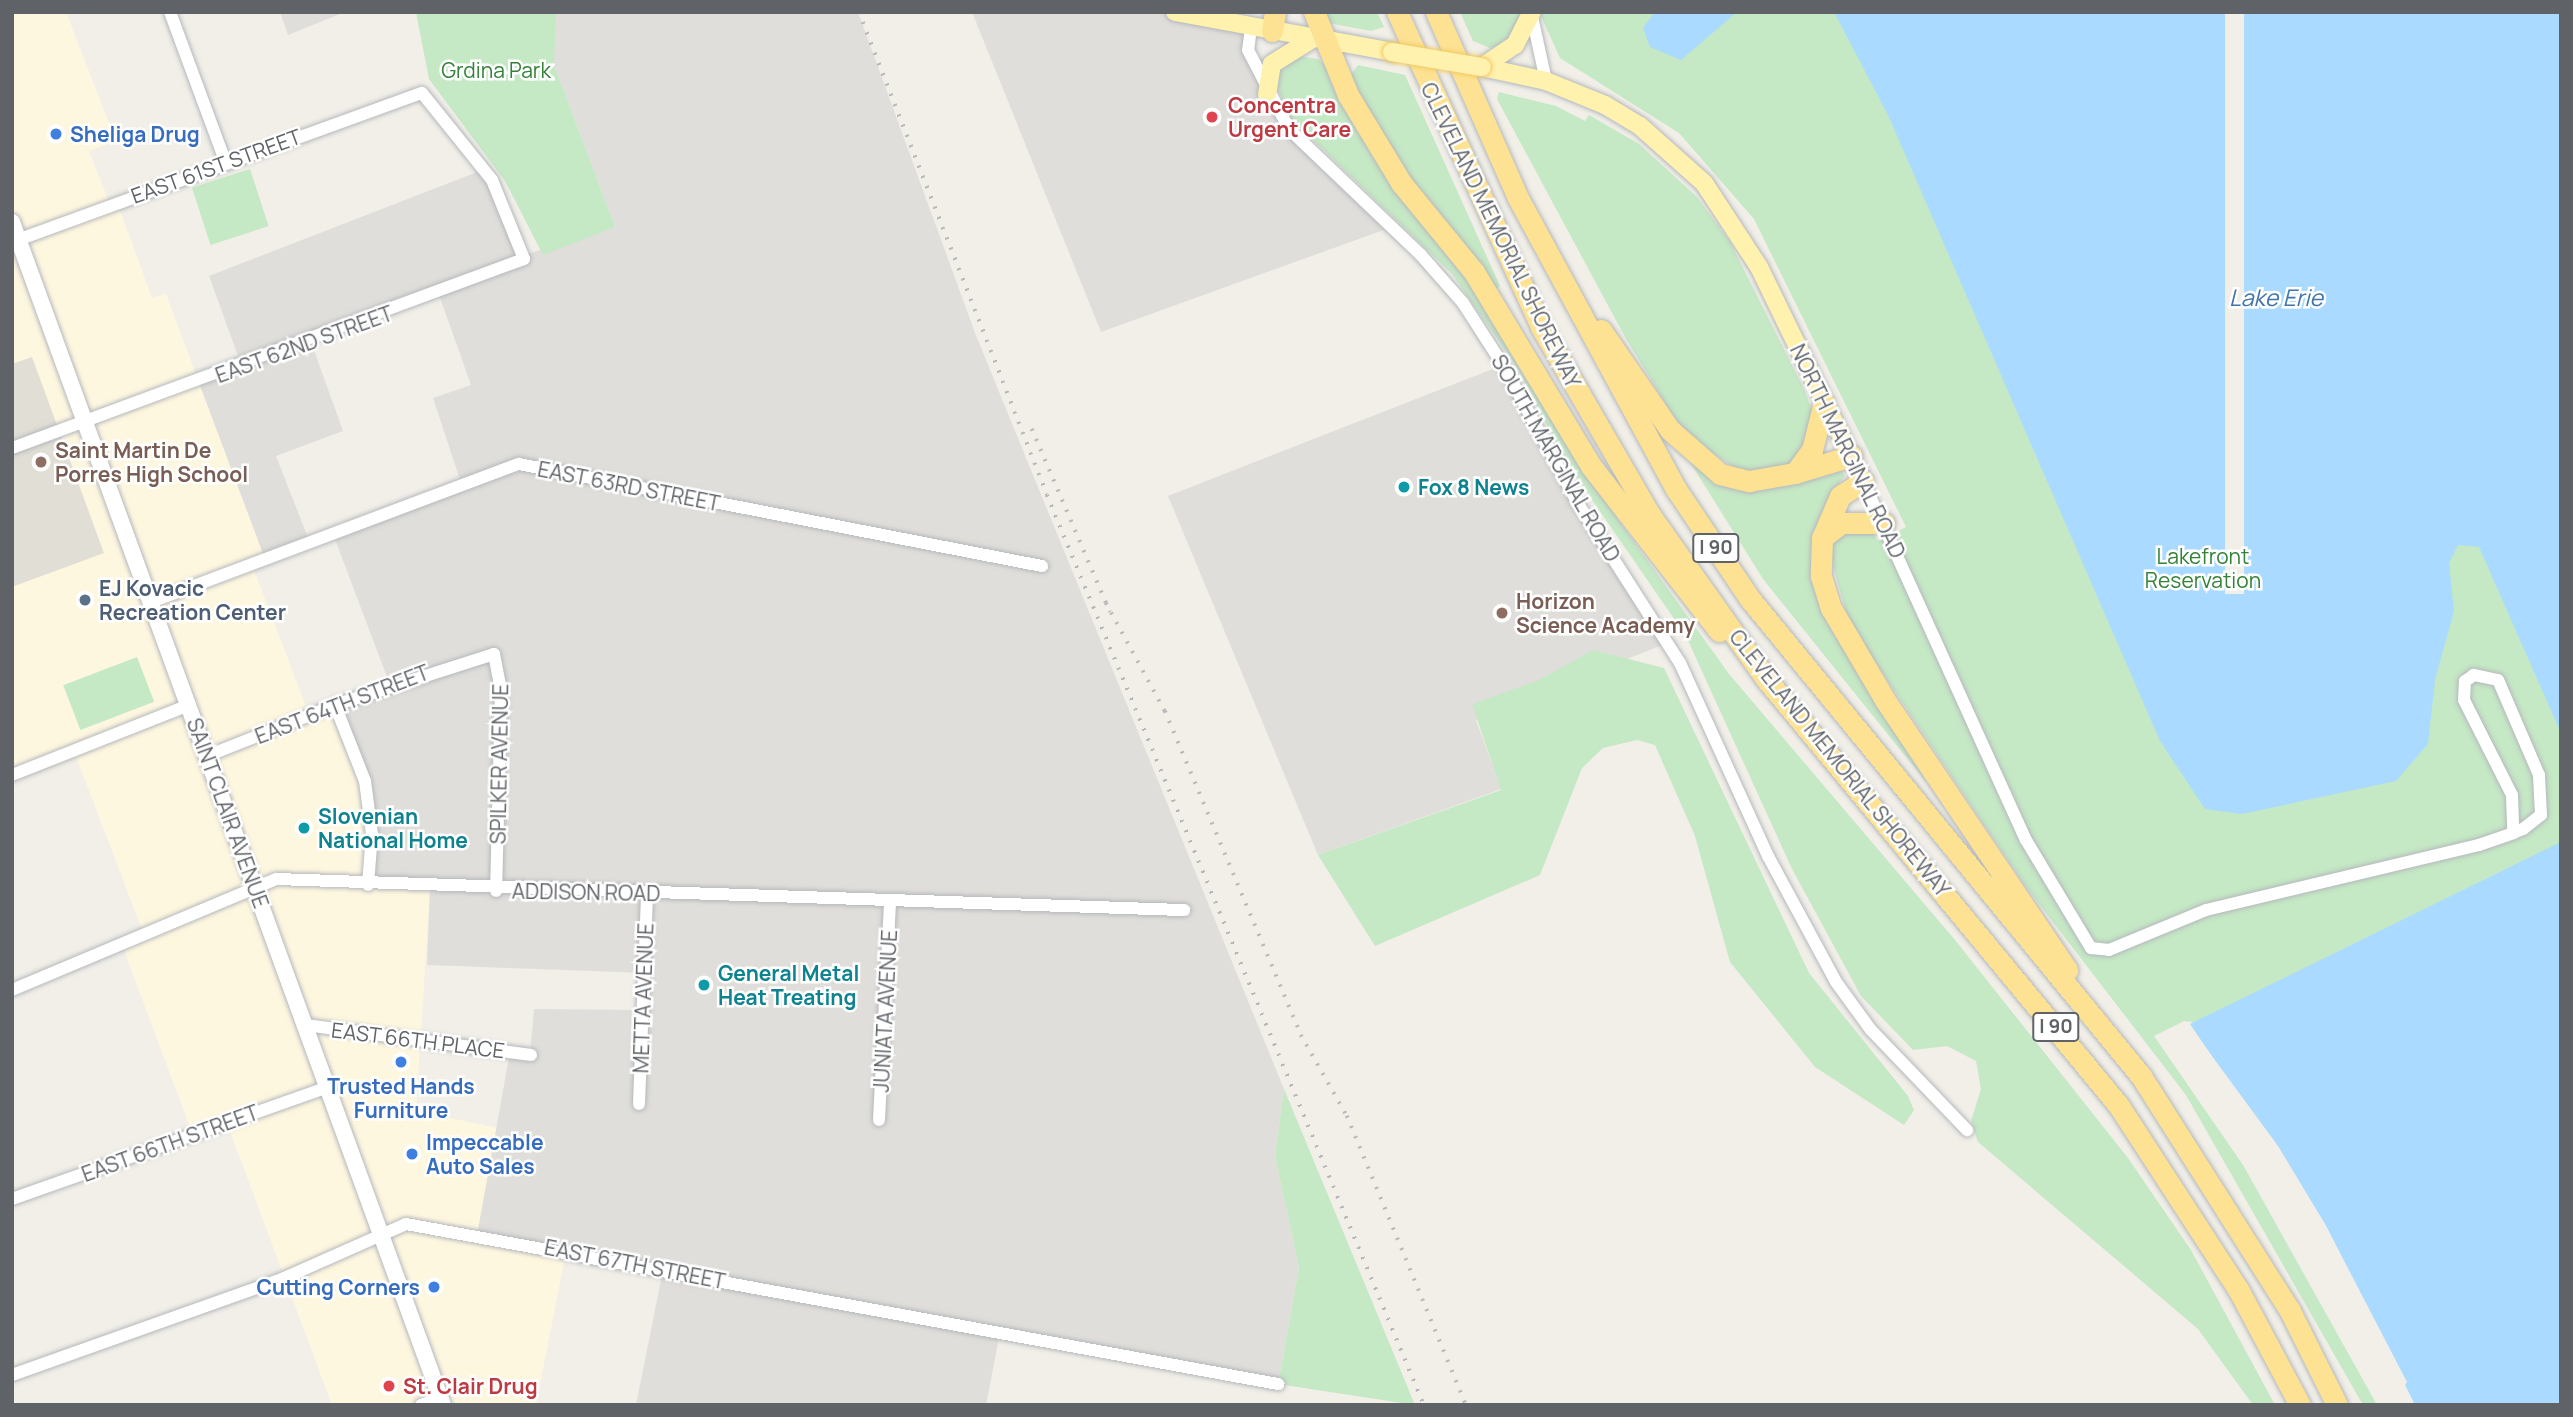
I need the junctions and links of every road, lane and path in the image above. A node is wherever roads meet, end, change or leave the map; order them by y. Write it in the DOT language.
graph roads {
  1 [pos="170,12"];
  2 [pos="1175,12"];
  3 [pos="1314,12"];
  4 [pos="1397,12"];
  5 [pos="1436,12"];
  6 [pos="1531,13"];
  7 [pos="1212,16"];
  8 [pos="1266,23"];
  9 [pos="1321,39"];
  10 [pos="1489,68"];
  11 [pos="1546,81"];
  12 [pos="1268,95"];
  13 [pos="225,161"];
  14 [pos="12,222"];
  15 [pos="15,241"];
  16 [pos="1545,248"];
  17 [pos="520,264"];
  18 [pos="1824,402"];
  19 [pos="86,422"];
  20 [pos="12,448"];
  21 [pos="1851,456"];
  22 [pos="1795,473"];
  23 [pos="1863,481"];
  24 [pos="1884,523"];
  25 [pos="1822,538"];
  26 [pos="1042,566"];
  27 [pos="151,602"];
  28 [pos="478,654"];
  29 [pos="1767,680"];
  30 [pos="189,705"];
  31 [pos="335,705"];
  32 [pos="207,756"];
  33 [pos="12,775"];
  34 [pos="2513,833"];
  35 [pos="255,885"];
  36 [pos="368,885"];
  37 [pos="496,891"];
  38 [pos="647,892"];
  39 [pos="890,902"];
  40 [pos="1184,910"];
  41 [pos="12,990"];
  42 [pos="2096,1020"];
  43 [pos="306,1026"];
  44 [pos="530,1055"];
  45 [pos="328,1087"];
  46 [pos="639,1104"];
  47 [pos="879,1119"];
  48 [pos="1966,1130"];
  49 [pos="12,1199"];
  50 [pos="381,1232"];
  51 [pos="12,1375"];
  52 [pos="1278,1384"];
  53 [pos="442,1401"];
  54 [pos="421,1405"];
  55 [pos="2300,1405"];
  56 [pos="2337,1405"];
  1 -- 13 [label="street"];
  2 -- 7 [label="main road, NORTH MARGINAL ROAD"];
  3 -- 9 [label="highway"];
  4 -- 29 [label="highway, CLEVELAND MEMORIAL SHOREWAY / I 90"];
  5 -- 16 [label="highway, CLEVELAND MEMORIAL SHOREWAY / I 90"];
  6 -- 10 [label="main road"];
  6 -- 11 [label="street"];
  7 -- 8 [label="main road, NORTH MARGINAL ROAD"];
  8 -- 9 [label="main road, NORTH MARGINAL ROAD"];
  8 -- 12 [label="street, SOUTH MARGINAL ROAD"];
  9 -- 10 [label="main road, NORTH MARGINAL ROAD, bridge"];
  9 -- 12 [label="main road"];
  9 -- 29 [label="highway"];
  10 -- 11 [label="main road, NORTH MARGINAL ROAD"];
  11 -- 18 [label="main road, NORTH MARGINAL ROAD"];
  12 -- 48 [label="street, SOUTH MARGINAL ROAD"];
  13 -- 15 [label="street, EAST 61ST STREET"];
  13 -- 17 [label="street, EAST 61ST STREET"];
  14 -- 15 [label="main road, SAINT CLAIR AVENUE"];
  15 -- 19 [label="main road, SAINT CLAIR AVENUE"];
  16 -- 22 [label="highway"];
  16 -- 42 [label="highway, CLEVELAND MEMORIAL SHOREWAY / I 90"];
  17 -- 19 [label="street, EAST 62ND STREET"];
  18 -- 21 [label="main road, NORTH MARGINAL ROAD"];
  18 -- 22 [label="highway"];
  19 -- 20 [label="street, EAST 62ND STREET"];
  19 -- 27 [label="main road, SAINT CLAIR AVENUE"];
  21 -- 22 [label="highway"];
  21 -- 23 [label="main road, NORTH MARGINAL ROAD"];
  23 -- 24 [label="street, NORTH MARGINAL ROAD"];
  23 -- 25 [label="highway"];
  24 -- 25 [label="highway"];
  24 -- 34 [label="street, NORTH MARGINAL ROAD"];
  25 -- 42 [label="highway"];
  26 -- 27 [label="street, EAST 63RD STREET"];
  27 -- 30 [label="main road, SAINT CLAIR AVENUE"];
  28 -- 31 [label="street, EAST 64TH STREET"];
  28 -- 37 [label="street, SPILKER AVENUE"];
  29 -- 55 [label="highway, CLEVELAND MEMORIAL SHOREWAY / I 90"];
  30 -- 32 [label="main road, SAINT CLAIR AVENUE"];
  30 -- 33 [label="street"];
  31 -- 32 [label="street, EAST 64TH STREET"];
  31 -- 36 [label="street"];
  32 -- 35 [label="main road, SAINT CLAIR AVENUE"];
  34 -- 34 [label="street"];
  35 -- 36 [label="street, ADDISON ROAD"];
  35 -- 41 [label="street, ADDISON ROAD"];
  35 -- 43 [label="main road, SAINT CLAIR AVENUE"];
  36 -- 37 [label="street, ADDISON ROAD"];
  37 -- 38 [label="street, ADDISON ROAD"];
  38 -- 39 [label="street, ADDISON ROAD"];
  38 -- 46 [label="street, METTA AVENUE"];
  39 -- 40 [label="street, ADDISON ROAD"];
  39 -- 47 [label="street, JUNIATA AVENUE"];
  42 -- 56 [label="highway, CLEVELAND MEMORIAL SHOREWAY / I 90"];
  43 -- 44 [label="street, EAST 66TH PLACE"];
  43 -- 45 [label="main road, SAINT CLAIR AVENUE"];
  45 -- 49 [label="street, EAST 66TH STREET"];
  45 -- 50 [label="main road, SAINT CLAIR AVENUE"];
  50 -- 51 [label="street, EAST 67TH STREET"];
  50 -- 52 [label="street, EAST 67TH STREET"];
  50 -- 53 [label="main road, SAINT CLAIR AVENUE"];
  53 -- 54 [label="street"];
}
